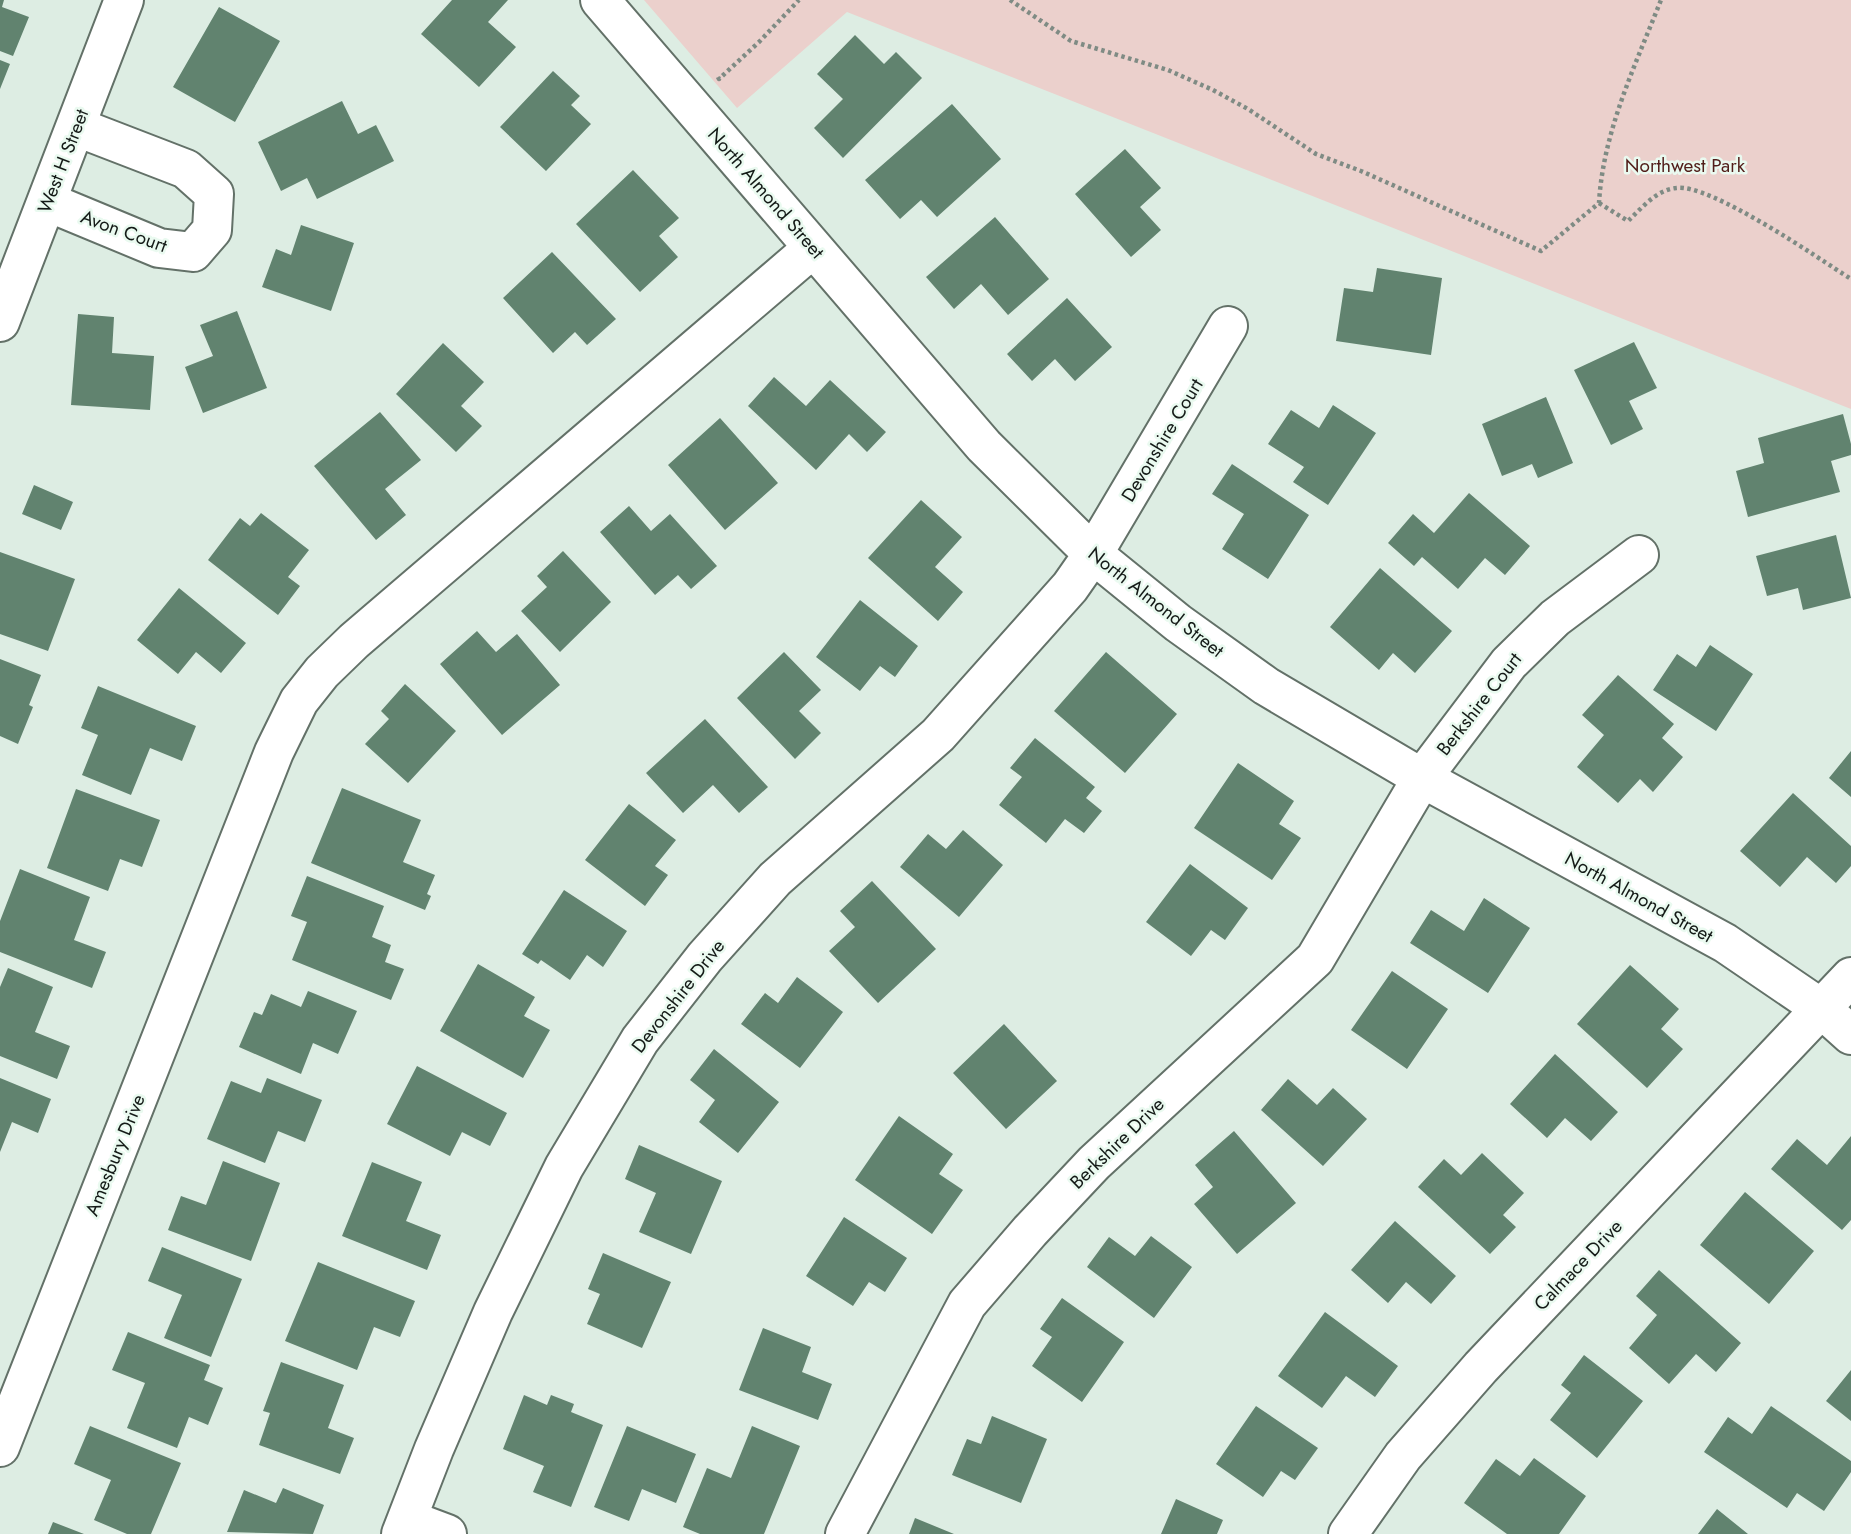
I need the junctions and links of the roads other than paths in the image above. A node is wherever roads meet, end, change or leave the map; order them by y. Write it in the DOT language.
graph roads {
  1 [pos="124,0"];
  2 [pos="600,0"];
  3 [pos="76,127"];
  4 [pos="48,202"];
  5 [pos="813,248"];
  6 [pos="0,322"];
  7 [pos="1228,326"];
  8 [pos="1093,554"];
  9 [pos="1639,555"];
  10 [pos="1422,778"];
  11 [pos="1851,977"];
  12 [pos="1822,1009"];
  13 [pos="1851,1035"];
  14 [pos="0,1447"];
  15 [pos="404,1527"];
  16 [pos="447,1534"];
  17 [pos="845,1534"];
  18 [pos="1348,1534"];
  1 -- 3 [label="street, West H Street"];
  2 -- 5 [label="street, North Almond Street"];
  3 -- 4 [label="street, West H Street"];
  3 -- 4 [label="street, Avon Court"];
  4 -- 6 [label="street, West H Street"];
  5 -- 8 [label="street, North Almond Street"];
  5 -- 14 [label="street, Amesbury Drive"];
  7 -- 8 [label="street, Devonshire Court"];
  8 -- 10 [label="street, North Almond Street"];
  8 -- 15 [label="street, Devonshire Drive"];
  9 -- 10 [label="street, Berkshire Court"];
  10 -- 12 [label="street, North Almond Street"];
  10 -- 17 [label="street, Berkshire Drive"];
  11 -- 12 [label="street, Calmace Drive"];
  12 -- 13 [label="street, North Almond Street"];
  12 -- 18 [label="street, Calmace Drive"];
  15 -- 16 [label="street"];
}
